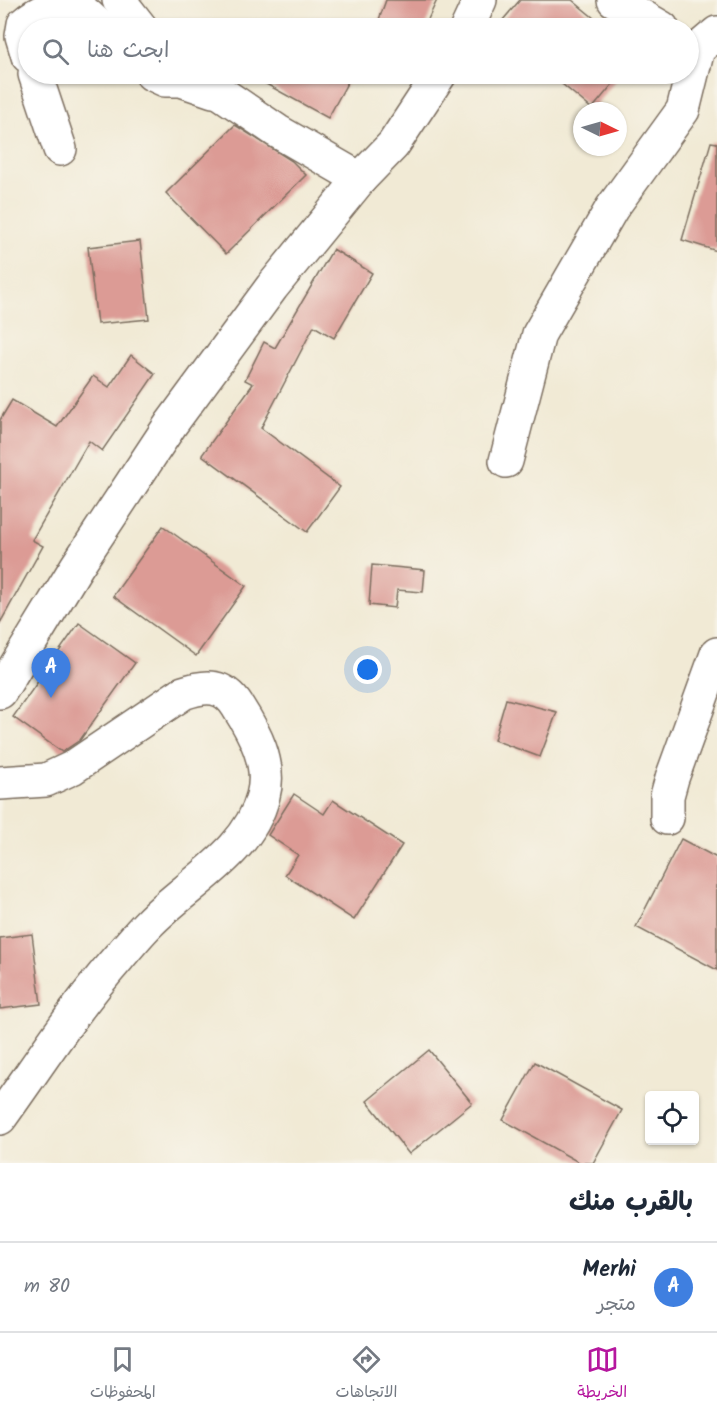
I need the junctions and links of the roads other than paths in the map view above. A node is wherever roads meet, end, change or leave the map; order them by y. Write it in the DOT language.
graph roads {
  1 [pos="119,0"];
  2 [pos="480,0"];
  3 [pos="614,0"];
  4 [pos="33,18"];
  5 [pos="90,18"];
  6 [pos="133,18"];
  7 [pos="472,18"];
  8 [pos="645,18"];
  9 [pos="705,45"];
  10 [pos="699,63"];
  11 [pos="38,84"];
  12 [pos="193,84"];
  13 [pos="207,84"];
  14 [pos="433,84"];
  15 [pos="692,84"];
  16 [pos="220,93"];
  17 [pos="60,148"];
  18 [pos="360,179"];
  19 [pos="506,461"];
  20 [pos="717,654"];
  21 [pos="0,692"];
  22 [pos="0,783"];
  23 [pos="667,818"];
  24 [pos="0,1118"];
  1 -- 6 [label="street"];
  2 -- 7 [label="street"];
  3 -- 8 [label="street"];
  4 -- 5 [label="street"];
  9 -- 10 [label="street"];
  11 -- 17 [label="street"];
  12 -- 16 [label="street"];
  13 -- 16 [label="street"];
  14 -- 18 [label="street"];
  15 -- 19 [label="street"];
  16 -- 18 [label="street"];
  18 -- 21 [label="street"];
  20 -- 23 [label="street"];
  22 -- 24 [label="street"];
}
